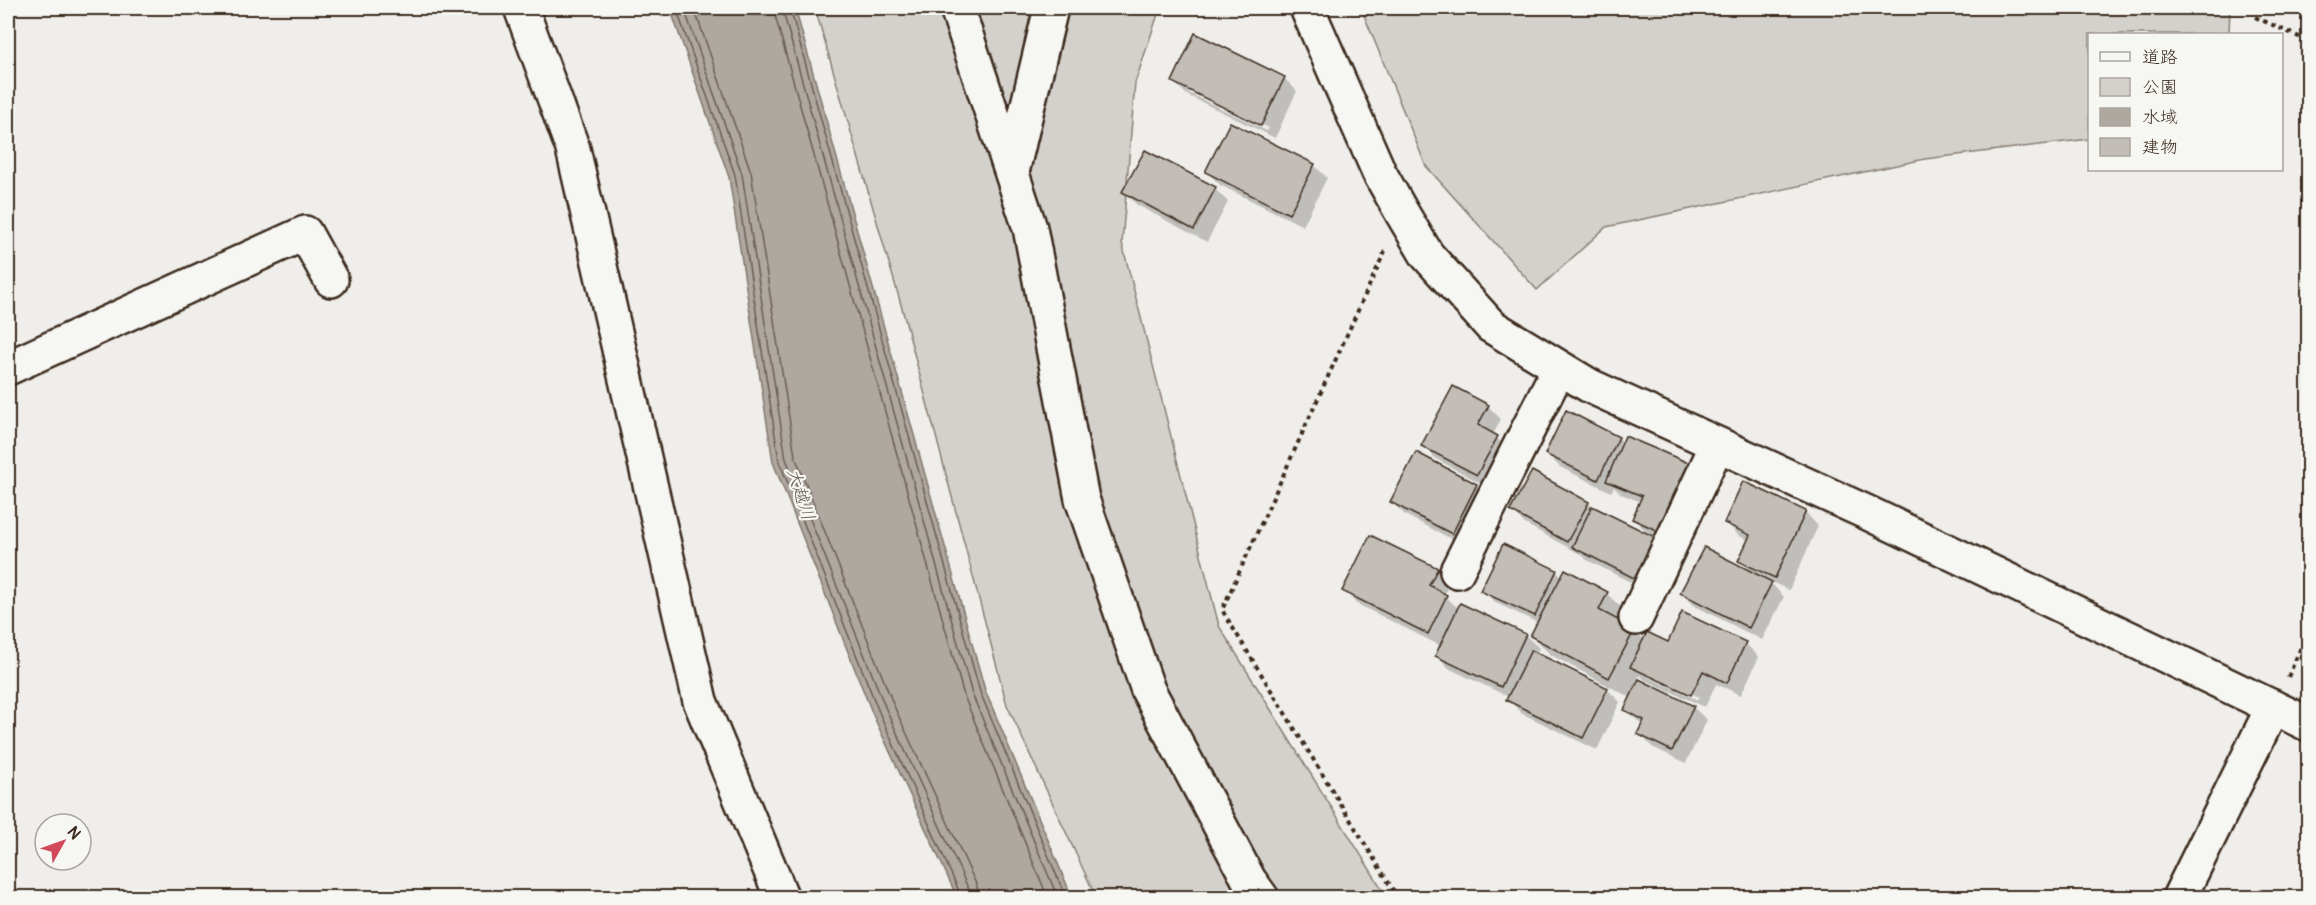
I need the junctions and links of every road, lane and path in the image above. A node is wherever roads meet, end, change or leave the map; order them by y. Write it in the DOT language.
graph roads {
  1 [pos="521,8"];
  2 [pos="957,8"];
  3 [pos="1052,8"];
  4 [pos="1306,8"];
  5 [pos="2255,17"];
  6 [pos="2308,41"];
  7 [pos="1012,172"];
  8 [pos="1402,213"];
  9 [pos="331,280"];
  10 [pos="8,368"];
  11 [pos="1559,368"];
  12 [pos="1718,445"];
  13 [pos="1458,571"];
  14 [pos="1636,618"];
  15 [pos="2308,631"];
  16 [pos="2289,674"];
  17 [pos="2299,679"];
  18 [pos="2273,707"];
  19 [pos="2308,724"];
  20 [pos="782,897"];
  21 [pos="1262,897"];
  22 [pos="1398,897"];
  23 [pos="2179,897"];
  1 -- 20 [label="street"];
  2 -- 7 [label="street"];
  3 -- 7 [label="street"];
  4 -- 8 [label="street"];
  5 -- 6 [label="path"];
  7 -- 21 [label="street"];
  8 -- 11 [label="street"];
  8 -- 22 [label="path"];
  9 -- 10 [label="street"];
  11 -- 12 [label="street"];
  11 -- 13 [label="street"];
  12 -- 14 [label="street"];
  12 -- 18 [label="street"];
  15 -- 16 [label="path"];
  16 -- 17 [label="path"];
  16 -- 18 [label="path"];
  18 -- 19 [label="street"];
  18 -- 23 [label="street"];
}
